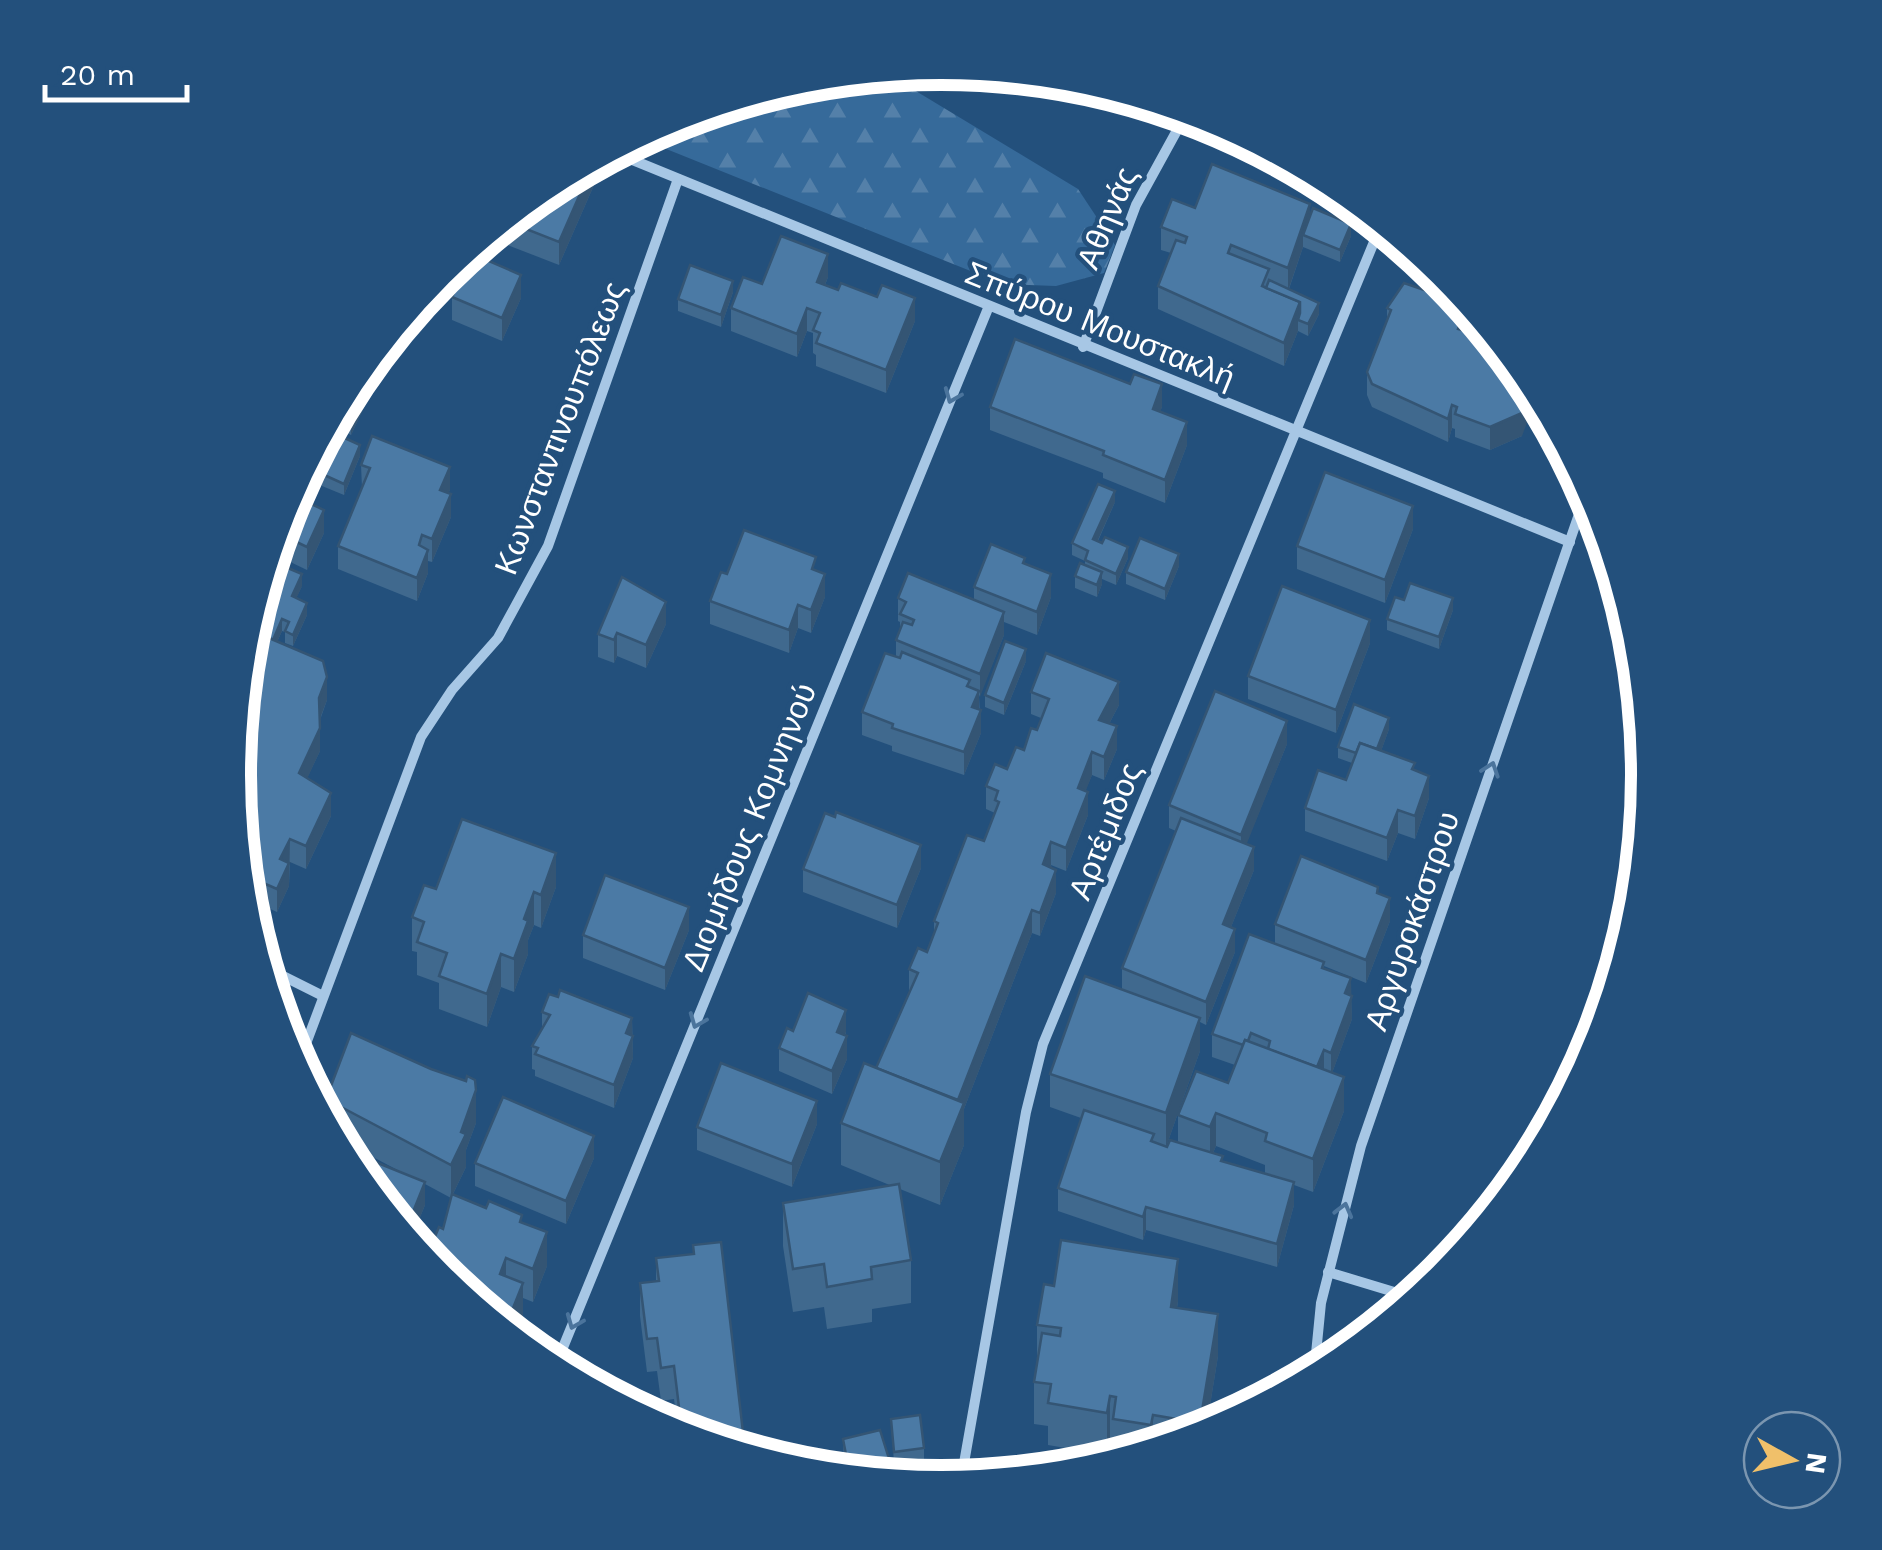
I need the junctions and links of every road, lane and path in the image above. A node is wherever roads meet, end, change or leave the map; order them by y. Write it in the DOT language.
graph roads {
  1 [pos="1178,128"];
  2 [pos="630,159"];
  3 [pos="678,179"];
  4 [pos="1375,239"];
  5 [pos="988,306"];
  6 [pos="1082,347"];
  7 [pos="1296,432"];
  8 [pos="1580,515"];
  9 [pos="1570,542"];
  10 [pos="281,975"];
  11 [pos="323,996"];
  12 [pos="306,1043"];
  13 [pos="1328,1272"];
  14 [pos="1397,1293"];
  15 [pos="561,1351"];
  16 [pos="1317,1354"];
  17 [pos="964,1464"];
  1 -- 6 [label="street, Αθηνάς"];
  2 -- 3 [label="street, Σπύρου Μουστακλή"];
  3 -- 5 [label="street, Σπύρου Μουστακλή"];
  3 -- 11 [label="street, Κωνσταντινουπόλεως"];
  4 -- 7 [label="street, Αρτέμιδος"];
  5 -- 6 [label="street, Σπύρου Μουστακλή"];
  5 -- 15 [label="street, Διομήδους Κομνηνού, one-way"];
  6 -- 7 [label="street, Σπύρου Μουστακλή"];
  7 -- 9 [label="street, Σπύρου Μουστακλή"];
  7 -- 17 [label="street, Αρτέμιδος"];
  8 -- 9 [label="street, Αργυροκάστρου"];
  13 -- 9 [label="street, Αργυροκάστρου, one-way"];
  10 -- 11 [label="street"];
  11 -- 12 [label="street, Κωνσταντινουπόλεως"];
  13 -- 14 [label="street"];
  13 -- 16 [label="street, Αργυροκάστρου"];
}
